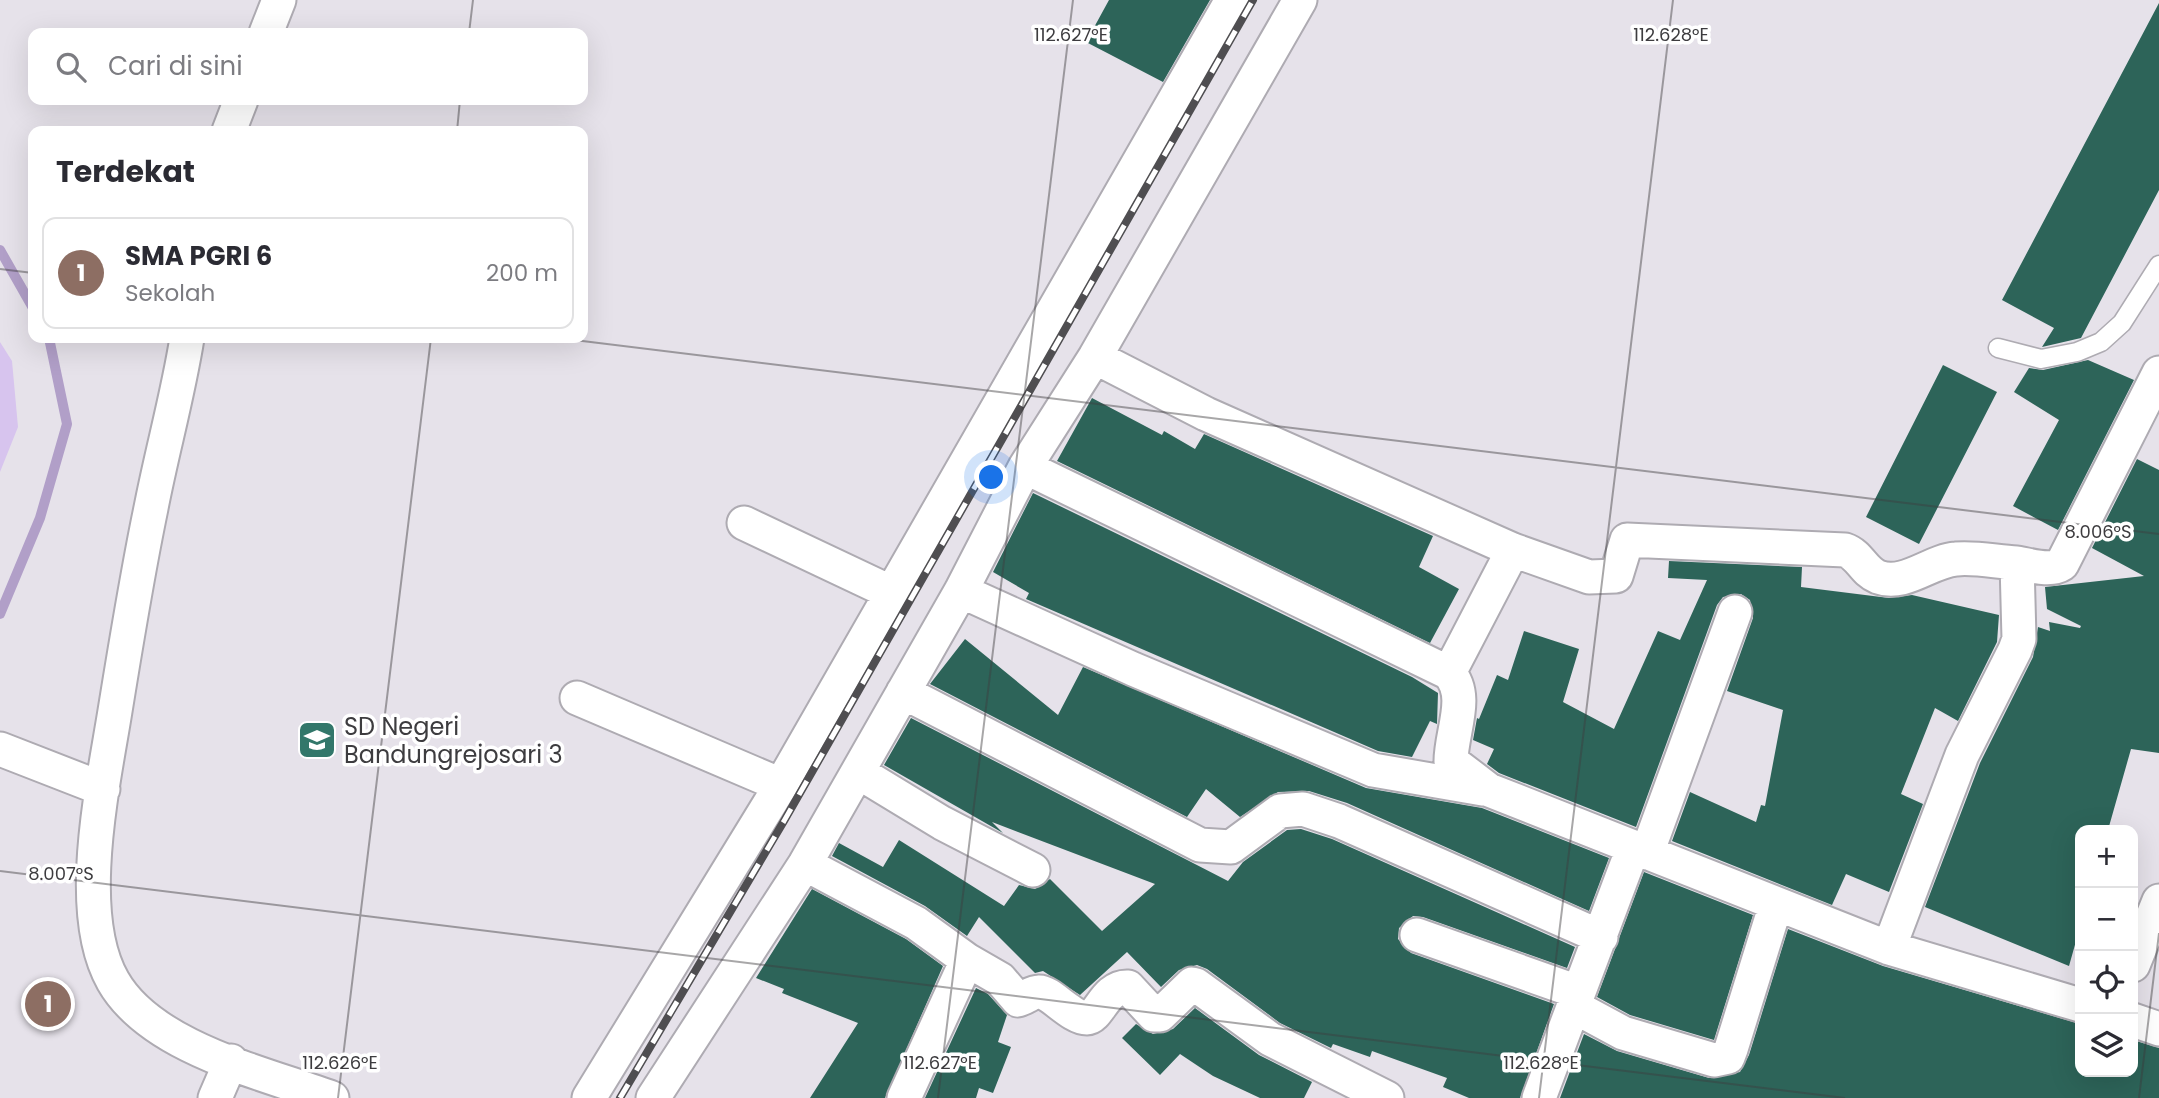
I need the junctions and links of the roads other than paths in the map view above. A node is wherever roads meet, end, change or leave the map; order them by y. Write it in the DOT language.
graph roads {
  1 [pos="279,0"];
  2 [pos="1232,0"];
  3 [pos="1300,0"];
  4 [pos="267,28"];
  5 [pos="239,105"];
  6 [pos="231,126"];
  7 [pos="2159,265"];
  8 [pos="186,343"];
  9 [pos="1998,348"];
  10 [pos="1095,357"];
  11 [pos="2159,373"];
  12 [pos="1025,467"];
  13 [pos="744,523"];
  14 [pos="1513,550"];
  15 [pos="2017,563"];
  16 [pos="890,592"];
  17 [pos="961,592"];
  18 [pos="1735,612"];
  19 [pos="1449,673"];
  20 [pos="903,692"];
  21 [pos="577,698"];
  22 [pos="0,748"];
  23 [pos="858,772"];
  24 [pos="781,786"];
  25 [pos="103,789"];
  26 [pos="1489,790"];
  27 [pos="1640,851"];
  28 [pos="806,864"];
  29 [pos="1034,870"];
  30 [pos="2159,901"];
  31 [pos="1776,904"];
  32 [pos="1417,935"];
  33 [pos="1601,937"];
  34 [pos="1889,948"];
  35 [pos="2138,953"];
  36 [pos="967,960"];
  37 [pos="1575,999"];
  38 [pos="2075,1004"];
  39 [pos="2138,1022"];
  40 [pos="2159,1029"];
  41 [pos="231,1061"];
  42 [pos="290,1091"];
  43 [pos="215,1098"];
  44 [pos="332,1098"];
  45 [pos="589,1098"];
  46 [pos="653,1098"];
  47 [pos="904,1098"];
  48 [pos="1387,1098"];
  49 [pos="1539,1098"];
  1 -- 4 [label="street"];
  2 -- 16 [label="street"];
  3 -- 10 [label="street"];
  5 -- 6 [label="street"];
  7 -- 9 [label="lane"];
  8 -- 25 [label="street"];
  10 -- 12 [label="street"];
  10 -- 14 [label="street"];
  11 -- 15 [label="street"];
  12 -- 17 [label="street"];
  12 -- 19 [label="street"];
  13 -- 16 [label="street"];
  14 -- 15 [label="street"];
  14 -- 19 [label="street"];
  15 -- 34 [label="street"];
  16 -- 24 [label="street"];
  17 -- 20 [label="street"];
  17 -- 26 [label="street"];
  18 -- 27 [label="street"];
  19 -- 26 [label="street"];
  20 -- 23 [label="street"];
  20 -- 33 [label="street"];
  21 -- 24 [label="street"];
  22 -- 25 [label="street"];
  23 -- 28 [label="street"];
  23 -- 29 [label="street"];
  24 -- 45 [label="street"];
  25 -- 41 [label="street"];
  26 -- 27 [label="street"];
  27 -- 31 [label="street"];
  27 -- 33 [label="street"];
  28 -- 36 [label="street"];
  28 -- 46 [label="street"];
  30 -- 35 [label="street"];
  31 -- 34 [label="street"];
  31 -- 37 [label="street"];
  32 -- 37 [label="street"];
  33 -- 37 [label="street"];
  34 -- 38 [label="street"];
  36 -- 47 [label="street"];
  36 -- 48 [label="street"];
  37 -- 49 [label="street"];
  39 -- 40 [label="street"];
  41 -- 42 [label="street"];
  41 -- 43 [label="street"];
  42 -- 44 [label="street"];
}
